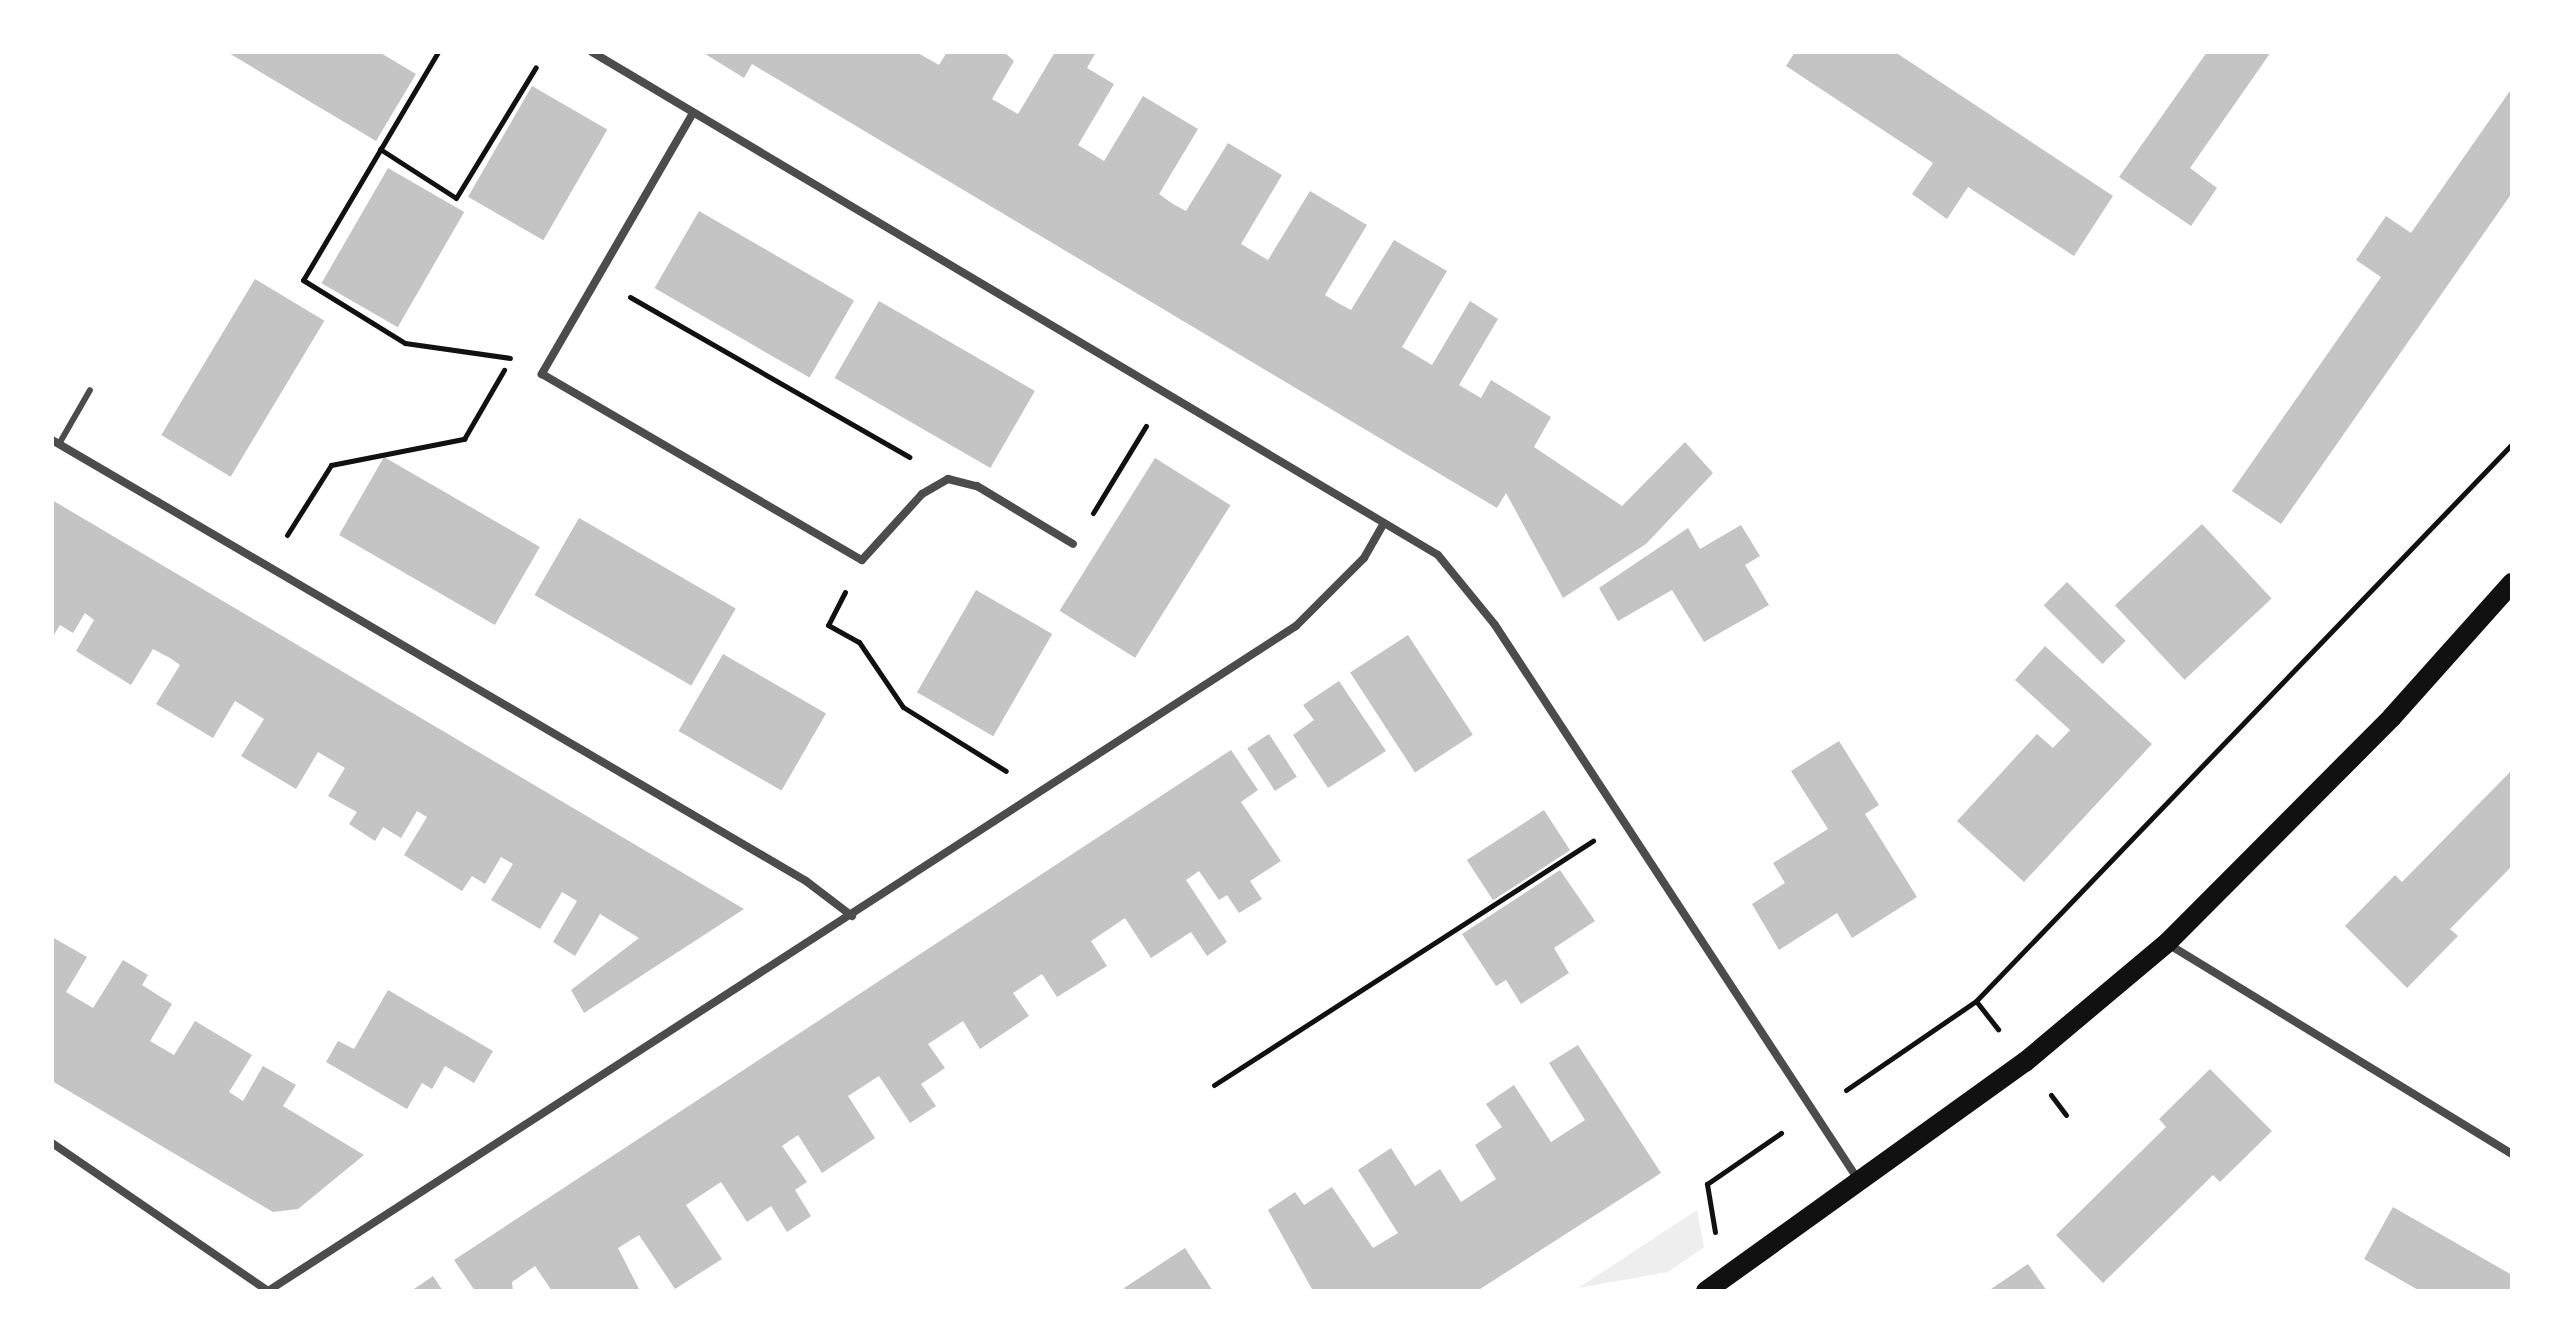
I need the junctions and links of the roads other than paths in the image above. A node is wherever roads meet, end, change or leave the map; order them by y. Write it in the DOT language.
graph roads {
  1 [pos="592,52"];
  2 [pos="693,113"];
  3 [pos="90,390"];
  4 [pos="56,442"];
  5 [pos="1384,523"];
  6 [pos="1073,544"];
  7 [pos="2512,583"];
  8 [pos="852,916"];
  9 [pos="2167,943"];
  10 [pos="52,1143"];
  11 [pos="2512,1154"];
  12 [pos="1860,1182"];
  13 [pos="268,1291"];
  14 [pos="1706,1291"];
  1 -- 2 [label="street"];
  2 -- 5 [label="street"];
  2 -- 6 [label="street"];
  3 -- 4 [label="lane"];
  4 -- 8 [label="street"];
  5 -- 8 [label="street"];
  5 -- 12 [label="street"];
  7 -- 9 [label="main road"];
  8 -- 13 [label="street"];
  9 -- 11 [label="street"];
  9 -- 12 [label="main road"];
  10 -- 13 [label="street"];
  12 -- 14 [label="main road"];
}
